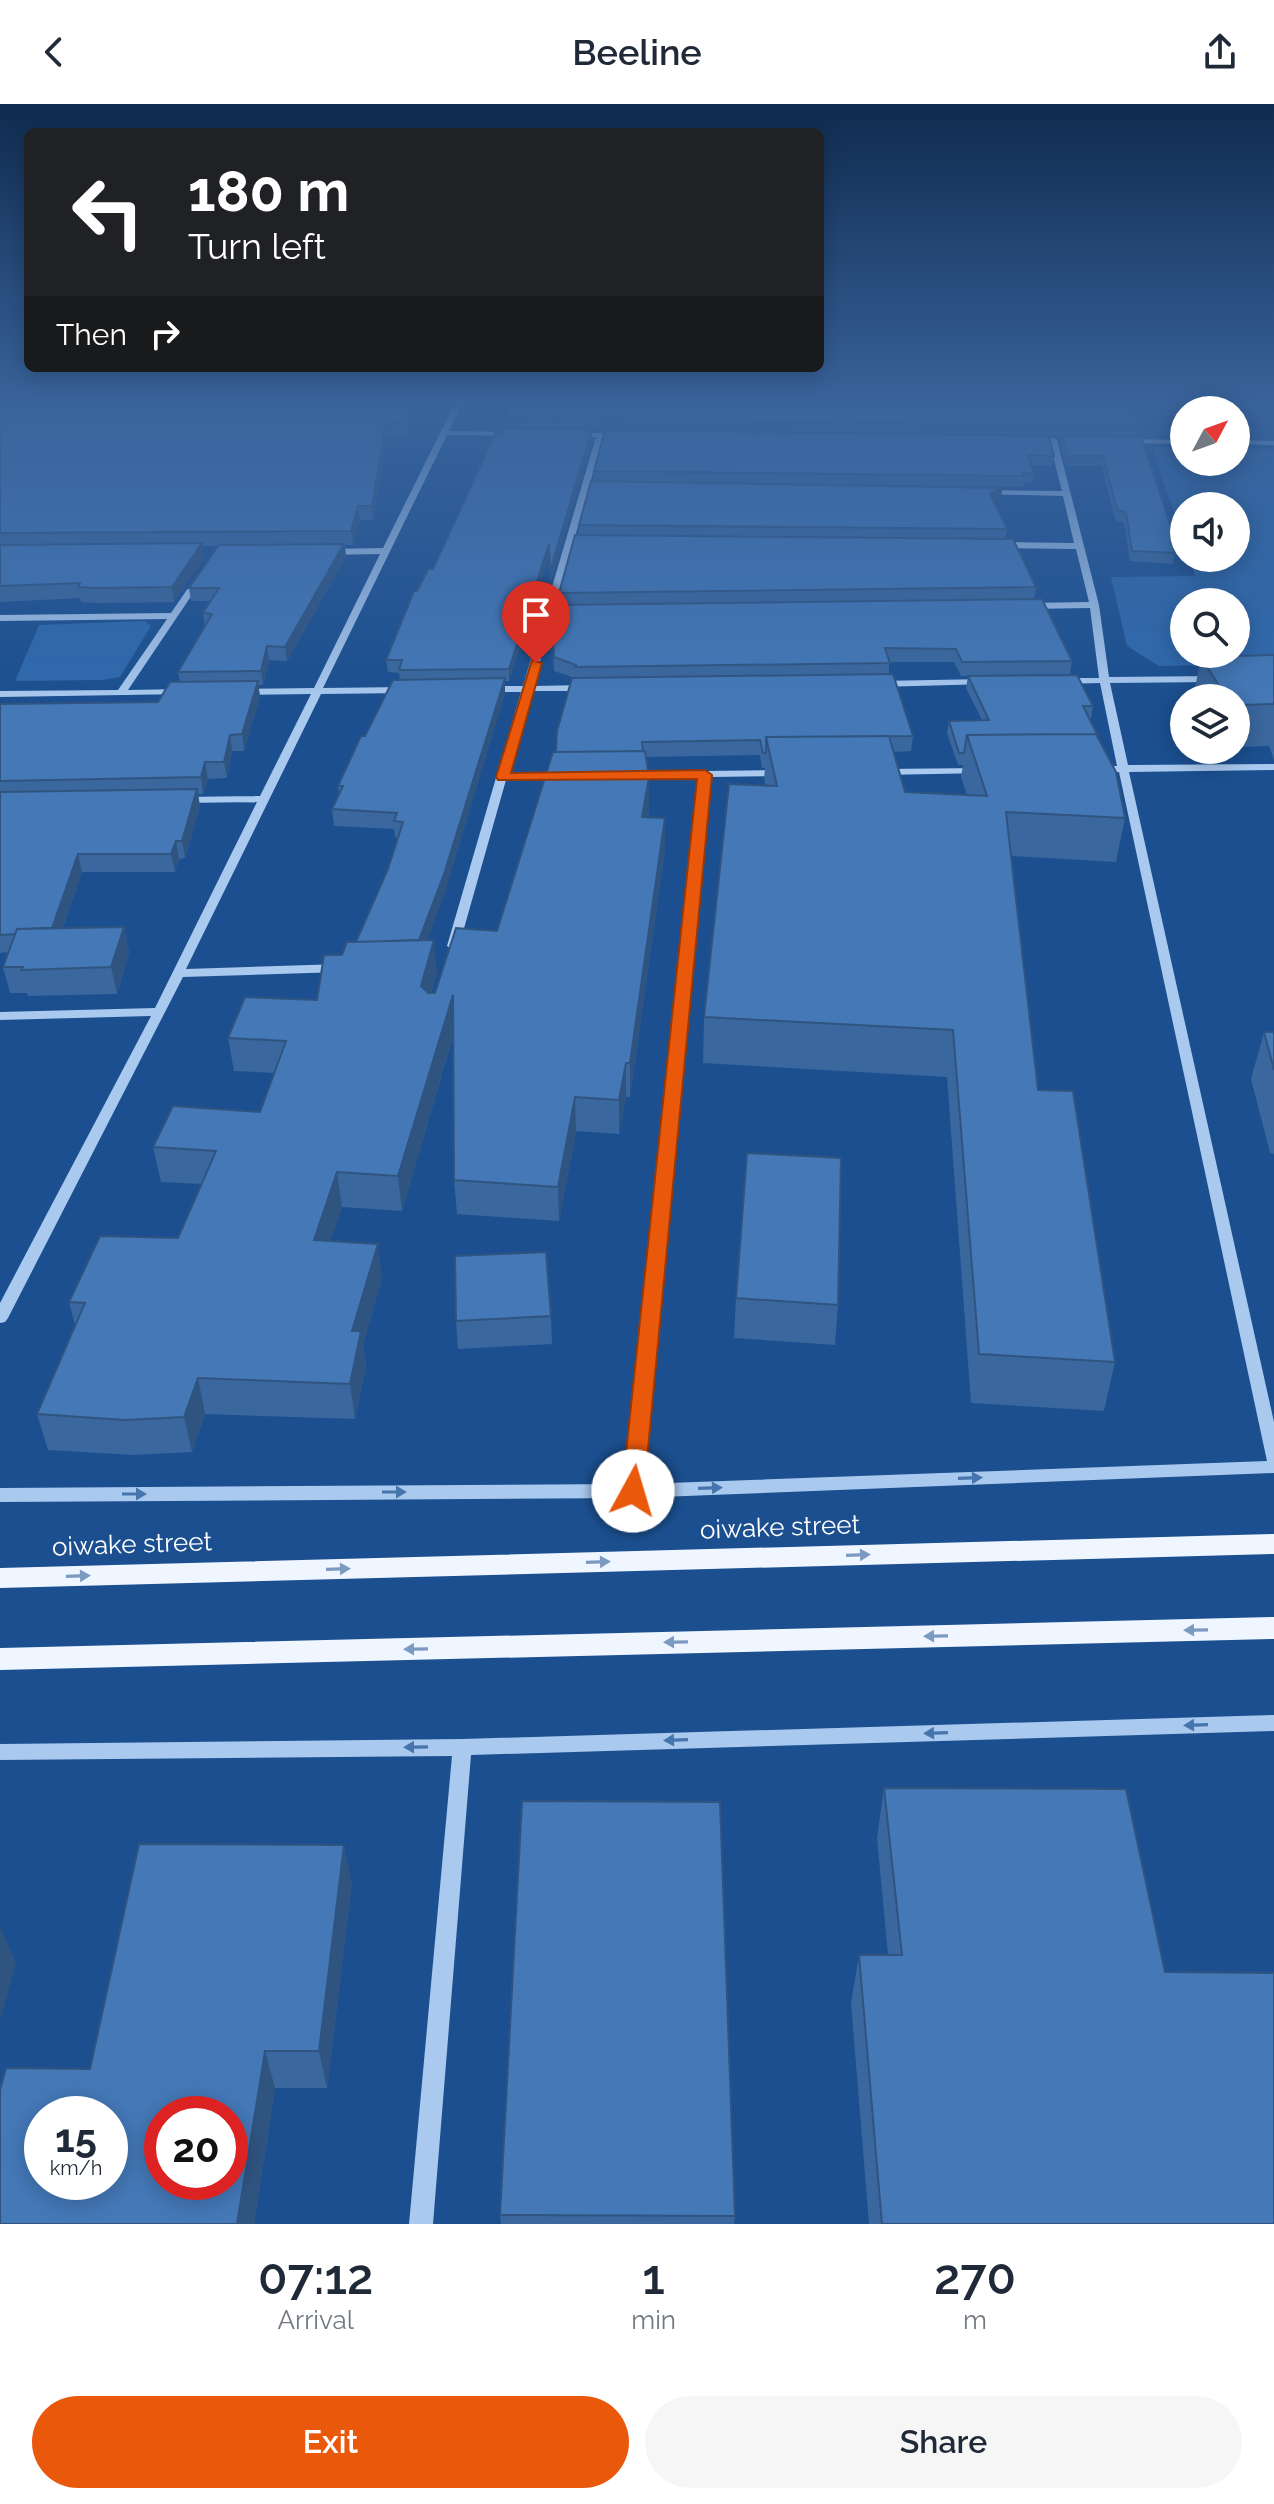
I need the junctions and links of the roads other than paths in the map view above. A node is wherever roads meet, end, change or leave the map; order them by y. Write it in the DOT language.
graph roads {
  1 [pos="409,504"];
  2 [pos="581,504"];
  3 [pos="1069,504"];
  4 [pos="570,541"];
  5 [pos="586,541"];
  6 [pos="984,545"];
  7 [pos="1080,546"];
  8 [pos="386,551"];
  9 [pos="309,552"];
  10 [pos="207,566"];
  11 [pos="1094,605"];
  12 [pos="1014,606"];
  13 [pos="567,611"];
  14 [pos="551,612"];
  15 [pos="173,616"];
  16 [pos="0,618"];
  17 [pos="1228,678"];
  18 [pos="1104,680"];
  19 [pos="1056,681"];
  20 [pos="992,682"];
  21 [pos="864,684"];
  22 [pos="593,688"];
  23 [pos="469,689"];
  24 [pos="529,689"];
  25 [pos="423,690"];
  26 [pos="318,691"];
  27 [pos="121,692"];
  28 [pos="197,692"];
  29 [pos="227,692"];
  30 [pos="0,694"];
  31 [pos="1274,767"];
  32 [pos="1077,769"];
  33 [pos="1124,769"];
  34 [pos="1000,770"];
  35 [pos="876,772"];
  36 [pos="798,773"];
  37 [pos="705,775"];
  38 [pos="581,776"];
  39 [pos="612,776"];
  40 [pos="503,777"];
  41 [pos="263,799"];
  42 [pos="170,800"];
  43 [pos="448,965"];
  44 [pos="352,968"];
  45 [pos="177,973"];
  46 [pos="159,1012"];
  47 [pos="0,1016"];
  48 [pos="0,1318"];
  49 [pos="1274,1459"];
  50 [pos="1274,1467"];
  51 [pos="633,1491"];
  52 [pos="0,1495"];
  53 [pos="1274,1544"];
  54 [pos="0,1578"];
  55 [pos="1274,1628"];
  56 [pos="0,1659"];
  57 [pos="1274,1723"];
  58 [pos="462,1747"];
  59 [pos="0,1752"];
  60 [pos="421,2224"];
  1 -- 8 [label="street"];
  2 -- 4 [label="street"];
  3 -- 7 [label="street"];
  4 -- 5 [label="street"];
  4 -- 14 [label="street"];
  6 -- 7 [label="street"];
  7 -- 11 [label="street"];
  8 -- 9 [label="street"];
  8 -- 26 [label="street"];
  10 -- 15 [label="street"];
  11 -- 12 [label="street"];
  11 -- 18 [label="street"];
  13 -- 14 [label="street"];
  14 -- 24 [label="street"];
  15 -- 16 [label="street"];
  15 -- 27 [label="street"];
  17 -- 18 [label="street"];
  18 -- 19 [label="street"];
  18 -- 33 [label="street"];
  20 -- 21 [label="street"];
  22 -- 24 [label="street"];
  23 -- 24 [label="street"];
  24 -- 40 [label="street"];
  25 -- 26 [label="street"];
  26 -- 29 [label="street"];
  26 -- 41 [label="street"];
  27 -- 28 [label="street"];
  27 -- 30 [label="street"];
  31 -- 33 [label="street"];
  32 -- 33 [label="street"];
  33 -- 49 [label="street"];
  34 -- 35 [label="street"];
  36 -- 37 [label="street"];
  37 -- 39 [label="street"];
  37 -- 51 [label="street"];
  38 -- 40 [label="street"];
  40 -- 43 [label="street"];
  41 -- 42 [label="street"];
  41 -- 45 [label="street"];
  44 -- 45 [label="street"];
  45 -- 46 [label="street"];
  46 -- 47 [label="street"];
  46 -- 48 [label="street"];
  51 -- 50 [label="street, one-way"];
  52 -- 51 [label="street, one-way"];
  54 -- 53 [label="main road, oiwake street, one-way"];
  55 -- 56 [label="main road, one-way"];
  57 -- 58 [label="street, one-way"];
  58 -- 59 [label="street, one-way"];
  58 -- 60 [label="street"];
}
